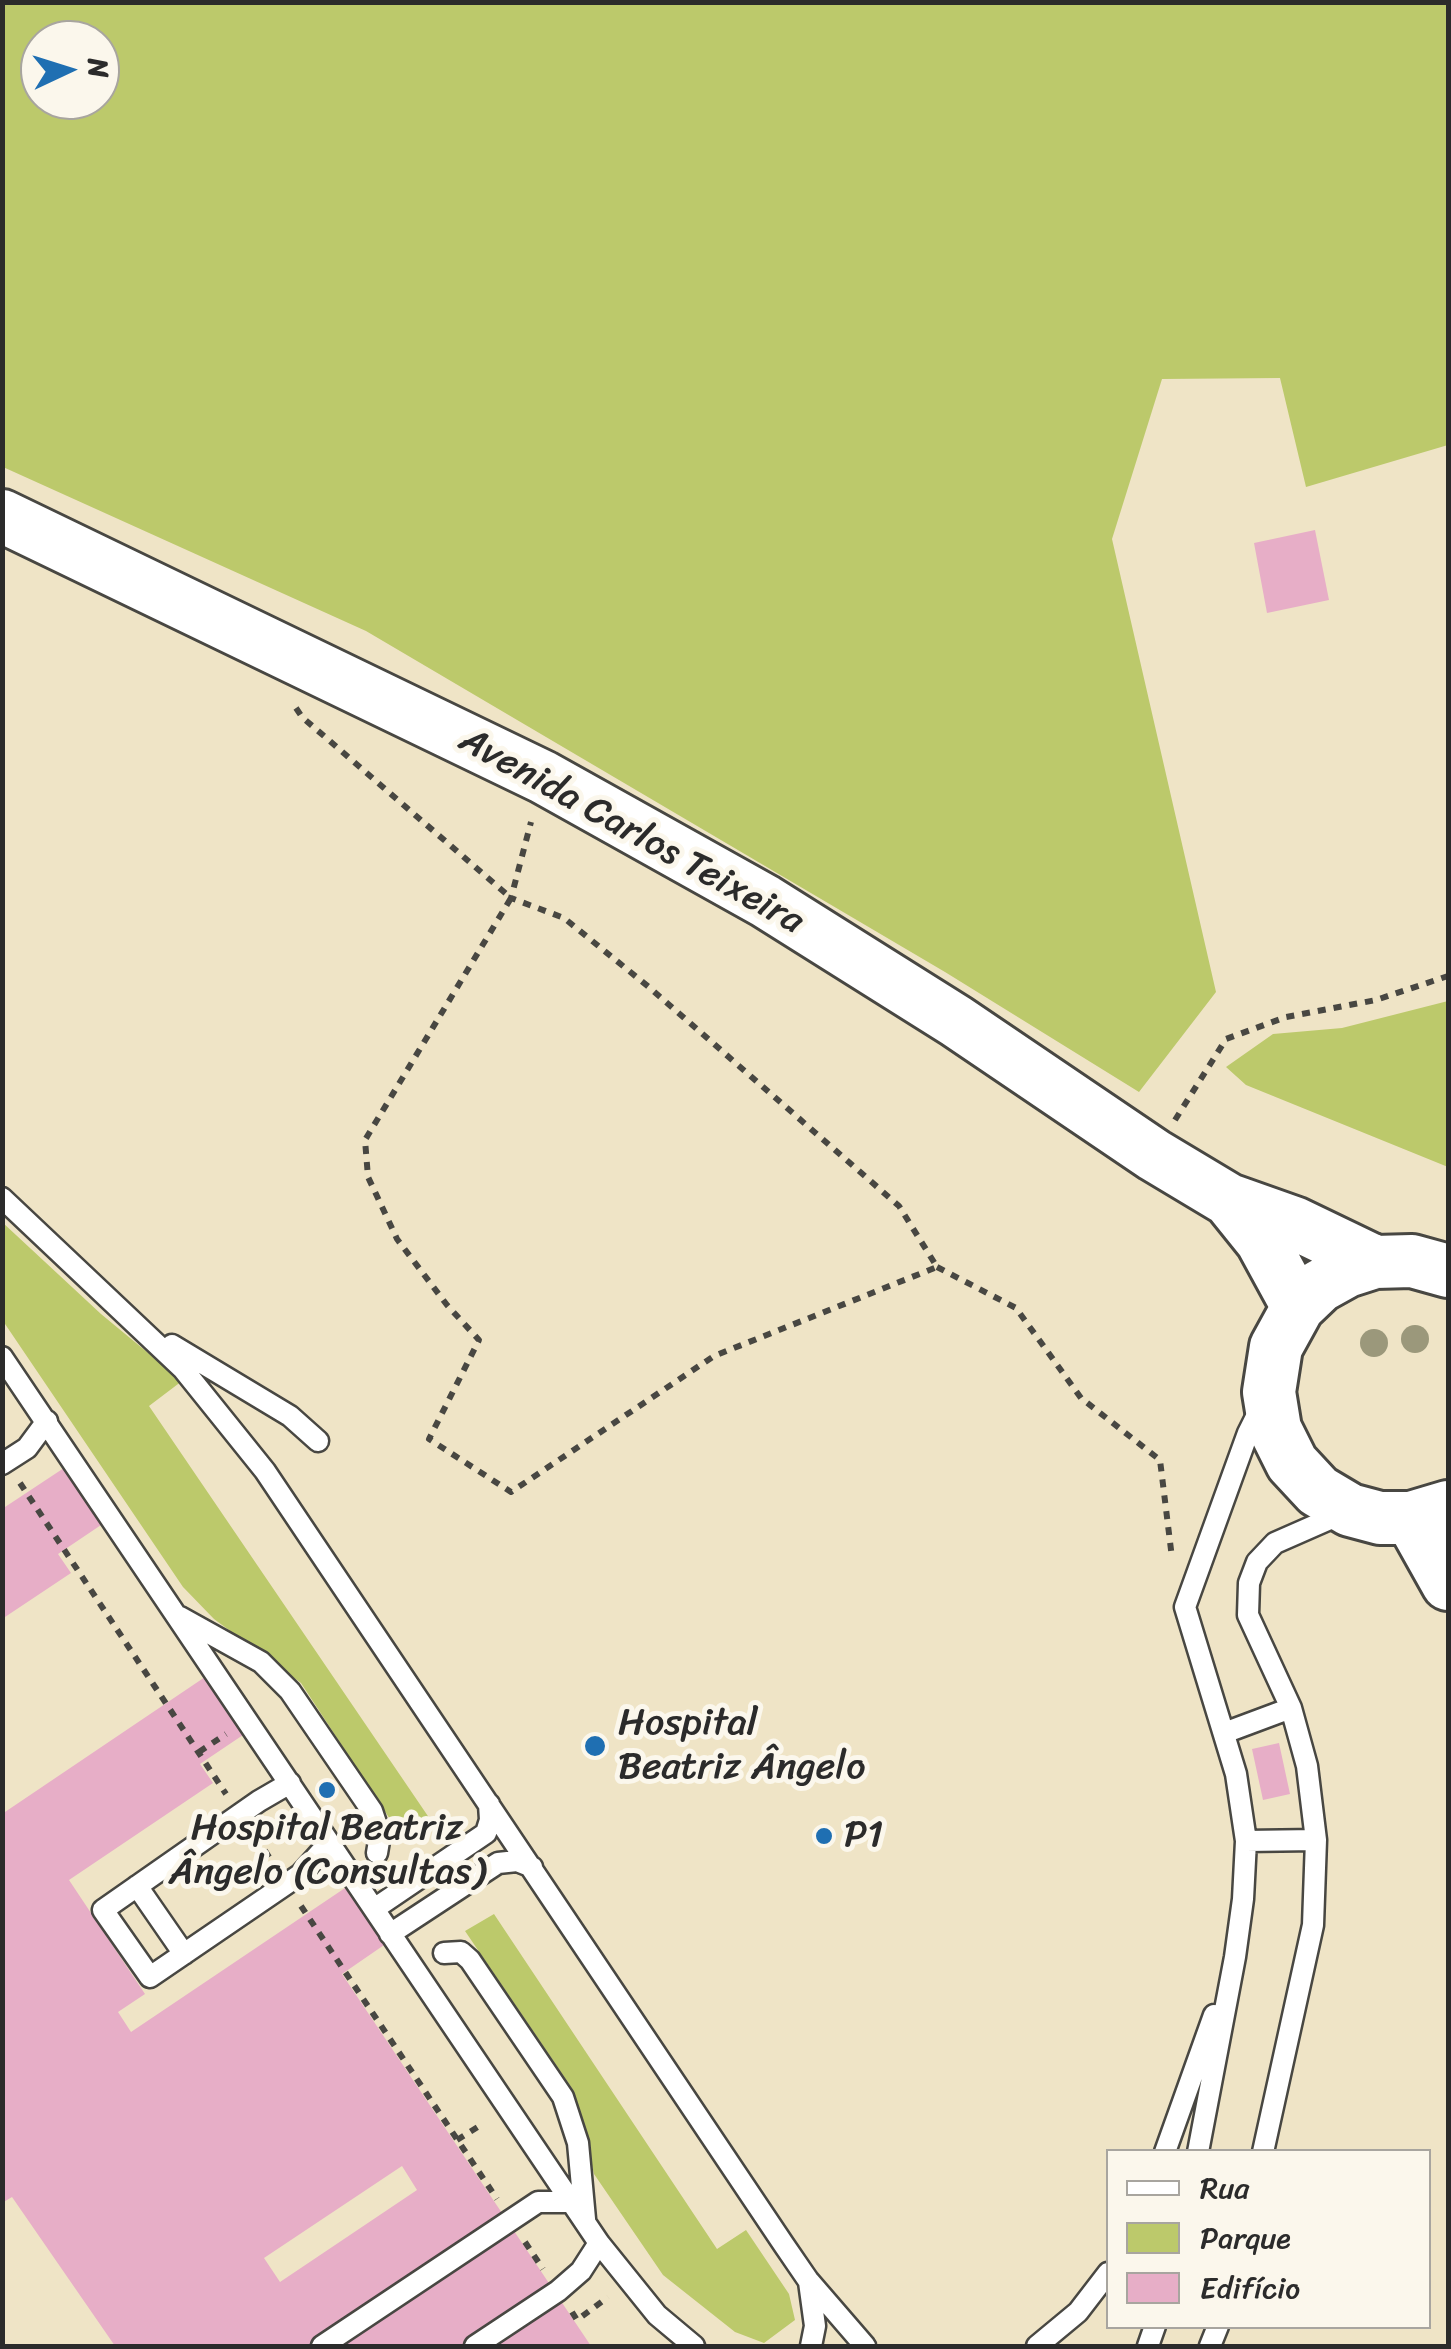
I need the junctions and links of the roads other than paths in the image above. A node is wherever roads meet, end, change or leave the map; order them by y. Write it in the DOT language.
graph roads {
  1 [pos="2,516"];
  2 [pos="2,1198"];
  3 [pos="1230,1200"];
  4 [pos="1376,1262"];
  5 [pos="1448,1271"];
  6 [pos="1298,1307"];
  7 [pos="132,1320"];
  8 [pos="6,1369"];
  9 [pos="1268,1392"];
  10 [pos="47,1420"];
  11 [pos="318,1441"];
  12 [pos="9,1470"];
  13 [pos="1350,1510"];
  14 [pos="1430,1513"];
  15 [pos="1448,1584"];
  16 [pos="176,1614"];
  17 [pos="1291,1708"];
  18 [pos="1224,1733"];
  19 [pos="290,1783"];
  20 [pos="489,1804"];
  21 [pos="1316,1840"];
  22 [pos="1246,1841"];
  23 [pos="330,1843"];
  24 [pos="376,1853"];
  25 [pos="532,1867"];
  26 [pos="137,1886"];
  27 [pos="374,1909"];
  28 [pos="390,1934"];
  29 [pos="184,1954"];
  30 [pos="444,1954"];
  31 [pos="1235,1957"];
  32 [pos="1166,2149"];
  33 [pos="1199,2149"];
  34 [pos="1264,2149"];
  35 [pos="572,2202"];
  36 [pos="585,2221"];
  37 [pos="600,2243"];
  38 [pos="1106,2276"];
  39 [pos="808,2280"];
  40 [pos="322,2346"];
  41 [pos="475,2346"];
  42 [pos="694,2346"];
  43 [pos="811,2346"];
  44 [pos="865,2346"];
  45 [pos="1037,2346"];
  1 -- 3 [label="main road, Avenida Carlos Teixeira"];
  2 -- 7 [label="lane"];
  3 -- 4 [label="main road, Avenida Carlos Teixeira"];
  3 -- 6 [label="main road, Avenida Carlos Teixeira"];
  4 -- 5 [label="main road"];
  4 -- 6 [label="main road"];
  6 -- 9 [label="main road"];
  7 -- 11 [label="lane"];
  7 -- 20 [label="lane"];
  8 -- 10 [label="lane"];
  9 -- 13 [label="main road"];
  9 -- 18 [label="lane"];
  10 -- 12 [label="lane"];
  10 -- 16 [label="lane"];
  13 -- 14 [label="main road"];
  13 -- 17 [label="lane"];
  14 -- 15 [label="main road"];
  16 -- 19 [label="lane"];
  16 -- 24 [label="lane"];
  17 -- 18 [label="lane"];
  17 -- 21 [label="lane"];
  18 -- 22 [label="lane"];
  19 -- 23 [label="lane"];
  19 -- 26 [label="lane"];
  20 -- 25 [label="lane"];
  20 -- 27 [label="lane"];
  21 -- 22 [label="lane"];
  21 -- 34 [label="lane"];
  22 -- 31 [label="lane"];
  23 -- 27 [label="lane"];
  23 -- 29 [label="lane"];
  25 -- 28 [label="lane"];
  25 -- 39 [label="lane"];
  26 -- 29 [label="lane"];
  26 -- 29 [label="lane"];
  27 -- 28 [label="lane"];
  28 -- 35 [label="lane"];
  30 -- 36 [label="lane"];
  31 -- 32 [label="lane"];
  31 -- 33 [label="lane"];
  35 -- 36 [label="lane"];
  35 -- 40 [label="lane"];
  36 -- 37 [label="lane"];
  37 -- 41 [label="lane"];
  37 -- 42 [label="lane"];
  38 -- 45 [label="lane"];
  39 -- 43 [label="lane"];
  39 -- 44 [label="lane"];
}
